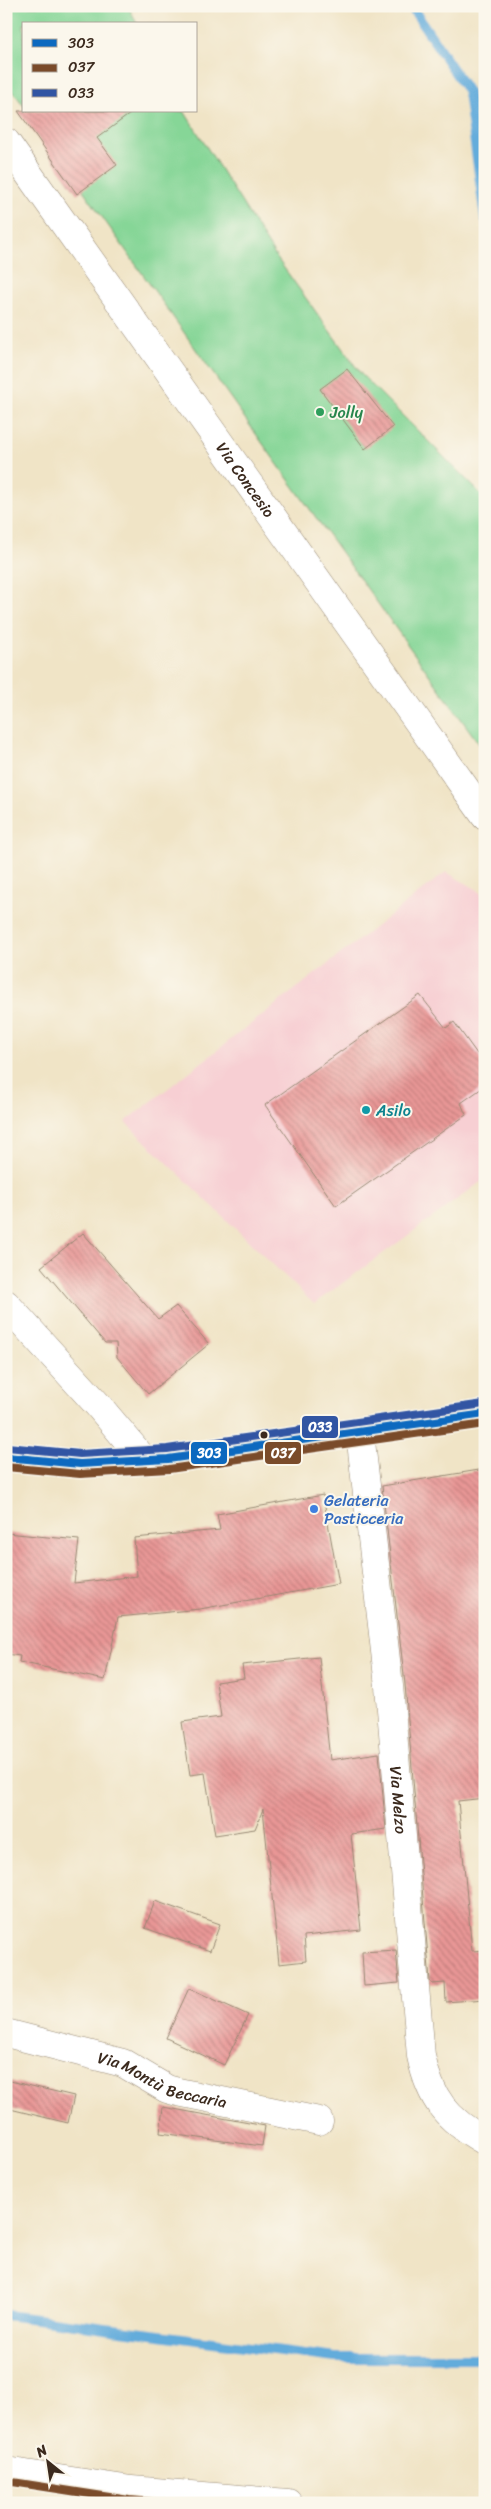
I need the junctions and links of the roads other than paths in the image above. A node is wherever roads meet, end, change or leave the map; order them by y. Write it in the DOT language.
graph roads {
  1 [pos="6,142"];
  2 [pos="485,816"];
  3 [pos="6,1304"];
  4 [pos="485,1414"];
  5 [pos="360,1433"];
  6 [pos="6,1457"];
  7 [pos="145,1461"];
  8 [pos="6,2033"];
  9 [pos="319,2121"];
  10 [pos="485,2141"];
  11 [pos="6,2472"];
  12 [pos="241,2501"];
  13 [pos="288,2503"];
  1 -- 2 [label="street, Via Concesio"];
  3 -- 7 [label="street"];
  4 -- 5 [label="street"];
  5 -- 7 [label="street"];
  5 -- 10 [label="street, Via Melzo"];
  6 -- 7 [label="street"];
  8 -- 9 [label="street, Via Montù Beccaria"];
  11 -- 12 [label="street"];
  12 -- 13 [label="street"];
}
